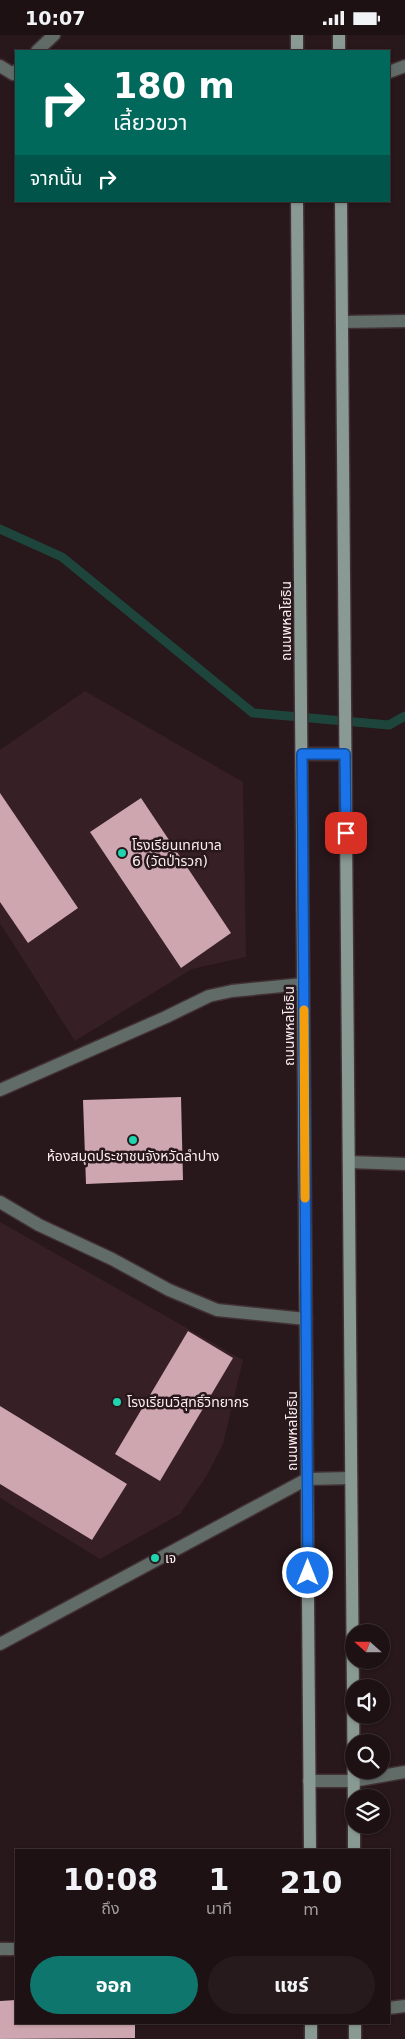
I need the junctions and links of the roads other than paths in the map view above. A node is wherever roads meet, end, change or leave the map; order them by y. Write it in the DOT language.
graph roads {
  1 [pos="54,35"];
  2 [pos="297,35"];
  3 [pos="339,35"];
  4 [pos="38,50"];
  5 [pos="297,50"];
  6 [pos="339,50"];
  7 [pos="0,66"];
  8 [pos="405,66"];
  9 [pos="15,72"];
  10 [pos="390,73"];
  11 [pos="297,202"];
  12 [pos="341,202"];
  13 [pos="405,321"];
  14 [pos="342,322"];
  15 [pos="345,748"];
  16 [pos="302,754"];
  17 [pos="303,984"];
  18 [pos="0,1090"];
  19 [pos="349,1163"];
  20 [pos="405,1164"];
  21 [pos="0,1202"];
  22 [pos="306,1319"];
  23 [pos="351,1478"];
  24 [pos="307,1479"];
  25 [pos="0,1644"];
  26 [pos="405,1772"];
  27 [pos="310,1781"];
  28 [pos="354,1781"];
  29 [pos="354,1789"];
  30 [pos="354,1834"];
  31 [pos="310,1849"];
  32 [pos="354,1849"];
  33 [pos="0,1949"];
  34 [pos="15,1949"];
  35 [pos="405,2006"];
  36 [pos="390,2008"];
  37 [pos="311,2024"];
  38 [pos="355,2024"];
  39 [pos="312,2039"];
  40 [pos="355,2039"];
  1 -- 4 [label="street"];
  2 -- 5 [label="main road"];
  3 -- 6 [label="main road"];
  7 -- 9 [label="street"];
  8 -- 10 [label="street"];
  11 -- 16 [label="main road, ถนนพหลโยธิน"];
  12 -- 14 [label="main road"];
  13 -- 14 [label="street"];
  14 -- 15 [label="main road"];
  15 -- 16 [label="street"];
  15 -- 19 [label="main road"];
  16 -- 17 [label="main road, ถนนพหลโยธิน"];
  17 -- 18 [label="street"];
  17 -- 22 [label="main road, ถนนพหลโยธิน"];
  19 -- 20 [label="street"];
  19 -- 23 [label="main road"];
  21 -- 22 [label="street"];
  22 -- 24 [label="main road, ถนนพหลโยธิน"];
  23 -- 24 [label="street"];
  23 -- 28 [label="main road"];
  24 -- 25 [label="street"];
  24 -- 27 [label="main road, ถนนพหลโยธิน"];
  26 -- 28 [label="street"];
  27 -- 28 [label="street"];
  27 -- 31 [label="main road, ถนนพหลโยธิน"];
  28 -- 29 [label="main road"];
  30 -- 32 [label="main road"];
  33 -- 34 [label="street"];
  35 -- 36 [label="street"];
  37 -- 39 [label="main road"];
  38 -- 40 [label="main road"];
}
